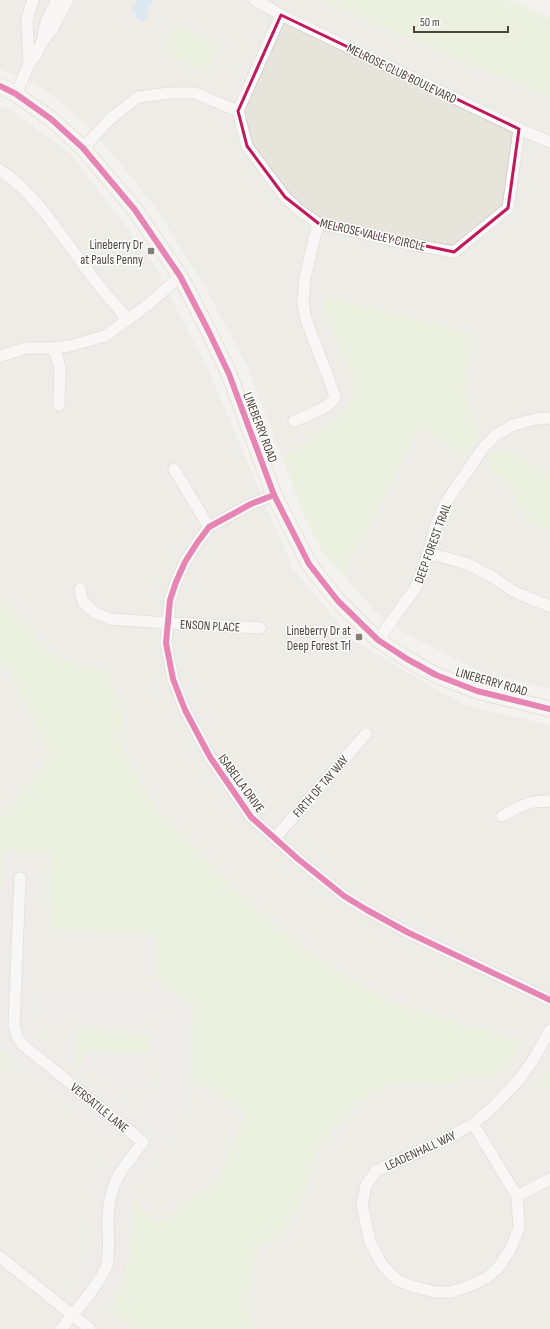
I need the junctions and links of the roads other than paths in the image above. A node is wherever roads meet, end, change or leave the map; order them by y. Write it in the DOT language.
graph roads {
  1 [pos="33,0"];
  2 [pos="57,0"];
  3 [pos="68,0"];
  4 [pos="255,0"];
  5 [pos="282,15"];
  6 [pos="41,44"];
  7 [pos="30,64"];
  8 [pos="0,86"];
  9 [pos="16,94"];
  10 [pos="238,111"];
  11 [pos="519,130"];
  12 [pos="550,142"];
  13 [pos="83,148"];
  14 [pos="0,170"];
  15 [pos="318,223"];
  16 [pos="180,276"];
  17 [pos="128,320"];
  18 [pos="54,348"];
  19 [pos="0,356"];
  20 [pos="59,405"];
  21 [pos="550,418"];
  22 [pos="294,421"];
  23 [pos="174,469"];
  24 [pos="274,495"];
  25 [pos="209,527"];
  26 [pos="428,553"];
  27 [pos="80,589"];
  28 [pos="550,606"];
  29 [pos="167,623"];
  30 [pos="260,628"];
  31 [pos="378,640"];
  32 [pos="550,709"];
  33 [pos="366,734"];
  34 [pos="550,801"];
  35 [pos="502,816"];
  36 [pos="275,838"];
  37 [pos="20,878"];
  38 [pos="550,1000"];
  39 [pos="550,1030"];
  40 [pos="473,1124"];
  41 [pos="550,1179"];
  42 [pos="517,1196"];
  43 [pos="0,1257"];
  44 [pos="72,1315"];
  45 [pos="61,1329"];
  46 [pos="90,1329"];
  1 -- 7 [label="street"];
  2 -- 6 [label="street"];
  3 -- 6 [label="street"];
  4 -- 5 [label="street, MELROSE CLUB BOULEVARD"];
  5 -- 10 [label="street"];
  5 -- 11 [label="street, MELROSE CLUB BOULEVARD"];
  6 -- 7 [label="street"];
  7 -- 9 [label="street"];
  8 -- 9 [label="street, LINEBERRY ROAD"];
  9 -- 13 [label="street, LINEBERRY ROAD"];
  10 -- 13 [label="street"];
  10 -- 15 [label="street, MELROSE VALLEY CIRCLE"];
  11 -- 12 [label="street, MELROSE CLUB BOULEVARD"];
  11 -- 15 [label="street, MELROSE VALLEY CIRCLE"];
  13 -- 16 [label="street, LINEBERRY ROAD"];
  14 -- 17 [label="street"];
  15 -- 22 [label="street"];
  16 -- 17 [label="street"];
  16 -- 24 [label="street, LINEBERRY ROAD"];
  17 -- 18 [label="street"];
  18 -- 19 [label="street"];
  18 -- 20 [label="street"];
  21 -- 26 [label="street, DEEP FOREST TRAIL"];
  23 -- 25 [label="street"];
  24 -- 25 [label="street, ISABELLA DRIVE"];
  24 -- 31 [label="street, LINEBERRY ROAD"];
  25 -- 29 [label="street, ISABELLA DRIVE"];
  26 -- 28 [label="street"];
  26 -- 31 [label="street, DEEP FOREST TRAIL"];
  27 -- 29 [label="street, ENSON PLACE"];
  29 -- 30 [label="street, ENSON PLACE"];
  29 -- 36 [label="street, ISABELLA DRIVE"];
  31 -- 32 [label="street, LINEBERRY ROAD"];
  33 -- 36 [label="street, FIRTH OF TAY WAY"];
  34 -- 35 [label="street"];
  36 -- 38 [label="street, ISABELLA DRIVE"];
  37 -- 44 [label="street, VERSATILE LANE"];
  39 -- 40 [label="street, LEADENHALL WAY"];
  40 -- 42 [label="street, LEADENHALL WAY"];
  40 -- 42 [label="street, LEADENHALL WAY"];
  41 -- 42 [label="street"];
  43 -- 44 [label="street"];
  44 -- 45 [label="street, VERSATILE LANE"];
  44 -- 46 [label="street"];
}
